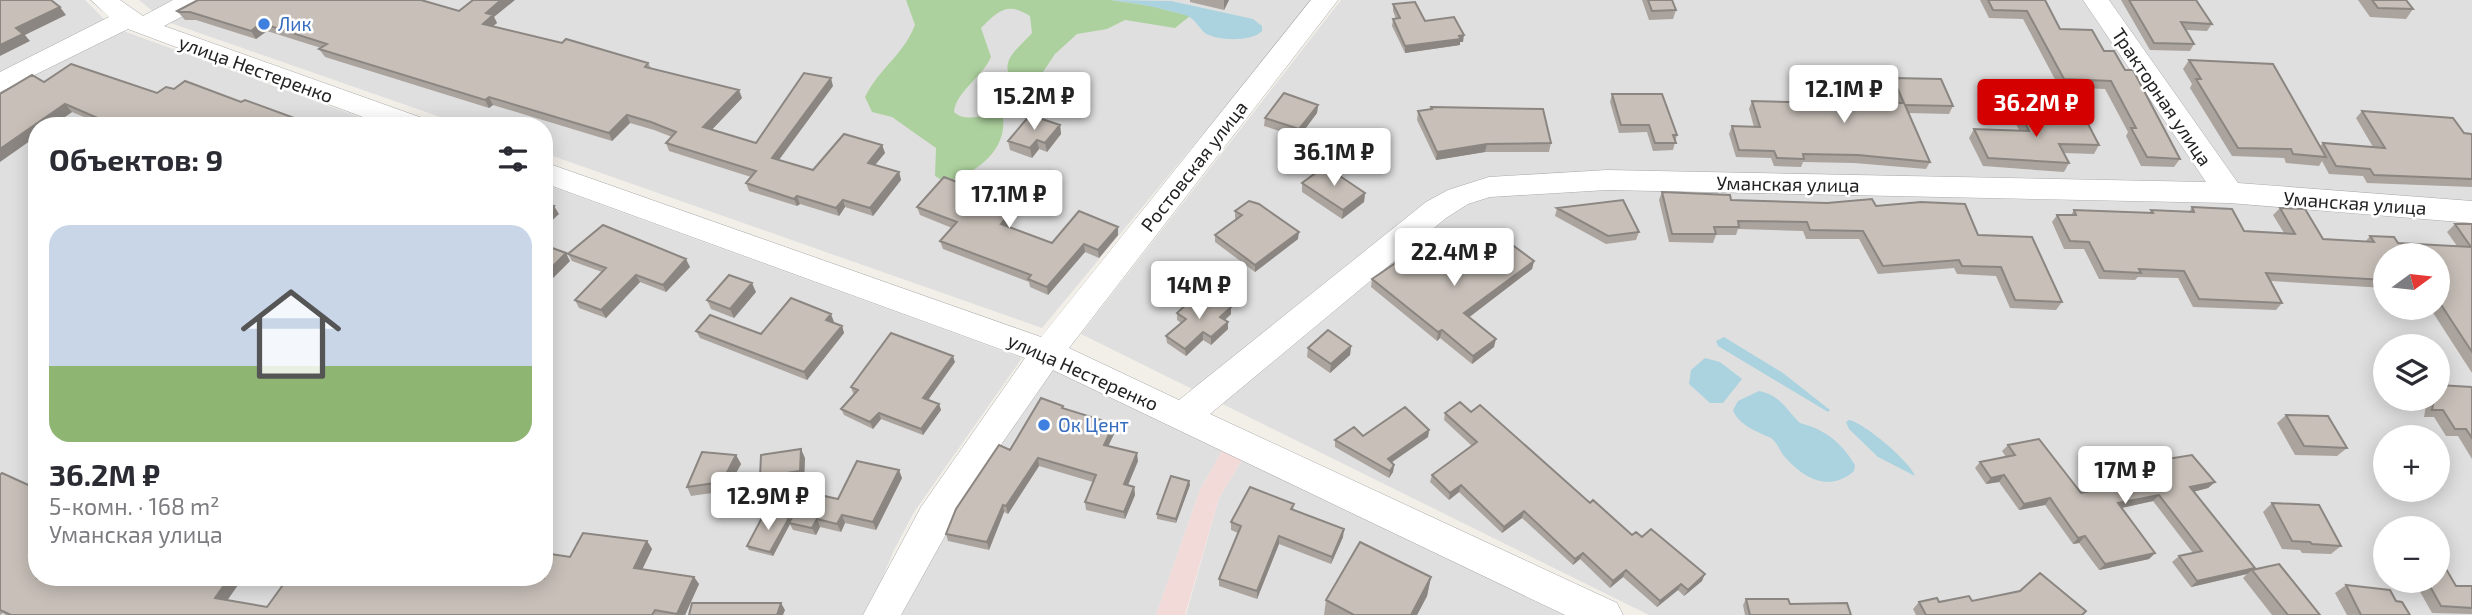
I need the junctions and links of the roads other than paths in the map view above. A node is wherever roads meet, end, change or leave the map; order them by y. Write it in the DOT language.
graph roads {
  1 [pos="104,0"];
  2 [pos="193,0"];
  3 [pos="1325,0"];
  4 [pos="2096,0"];
  5 [pos="135,22"];
  6 [pos="0,83"];
  7 [pos="391,117"];
  8 [pos="553,175"];
  9 [pos="2229,194"];
  10 [pos="2472,212"];
  11 [pos="1046,352"];
  12 [pos="1183,416"];
  13 [pos="881,615"];
  14 [pos="1604,615"];
  1 -- 5 [label="street, улица Нестеренко"];
  2 -- 5 [label="street"];
  3 -- 11 [label="street, Ростовская улица"];
  4 -- 9 [label="street, Тракторная улица"];
  5 -- 6 [label="street"];
  5 -- 7 [label="street, улица Нестеренко"];
  8 -- 11 [label="street, улица Нестеренко"];
  9 -- 10 [label="street, Уманская улица"];
  9 -- 12 [label="street, Уманская улица"];
  11 -- 12 [label="street, улица Нестеренко"];
  11 -- 13 [label="street, Ростовская улица"];
  12 -- 14 [label="street, улица Нестеренко"];
}
